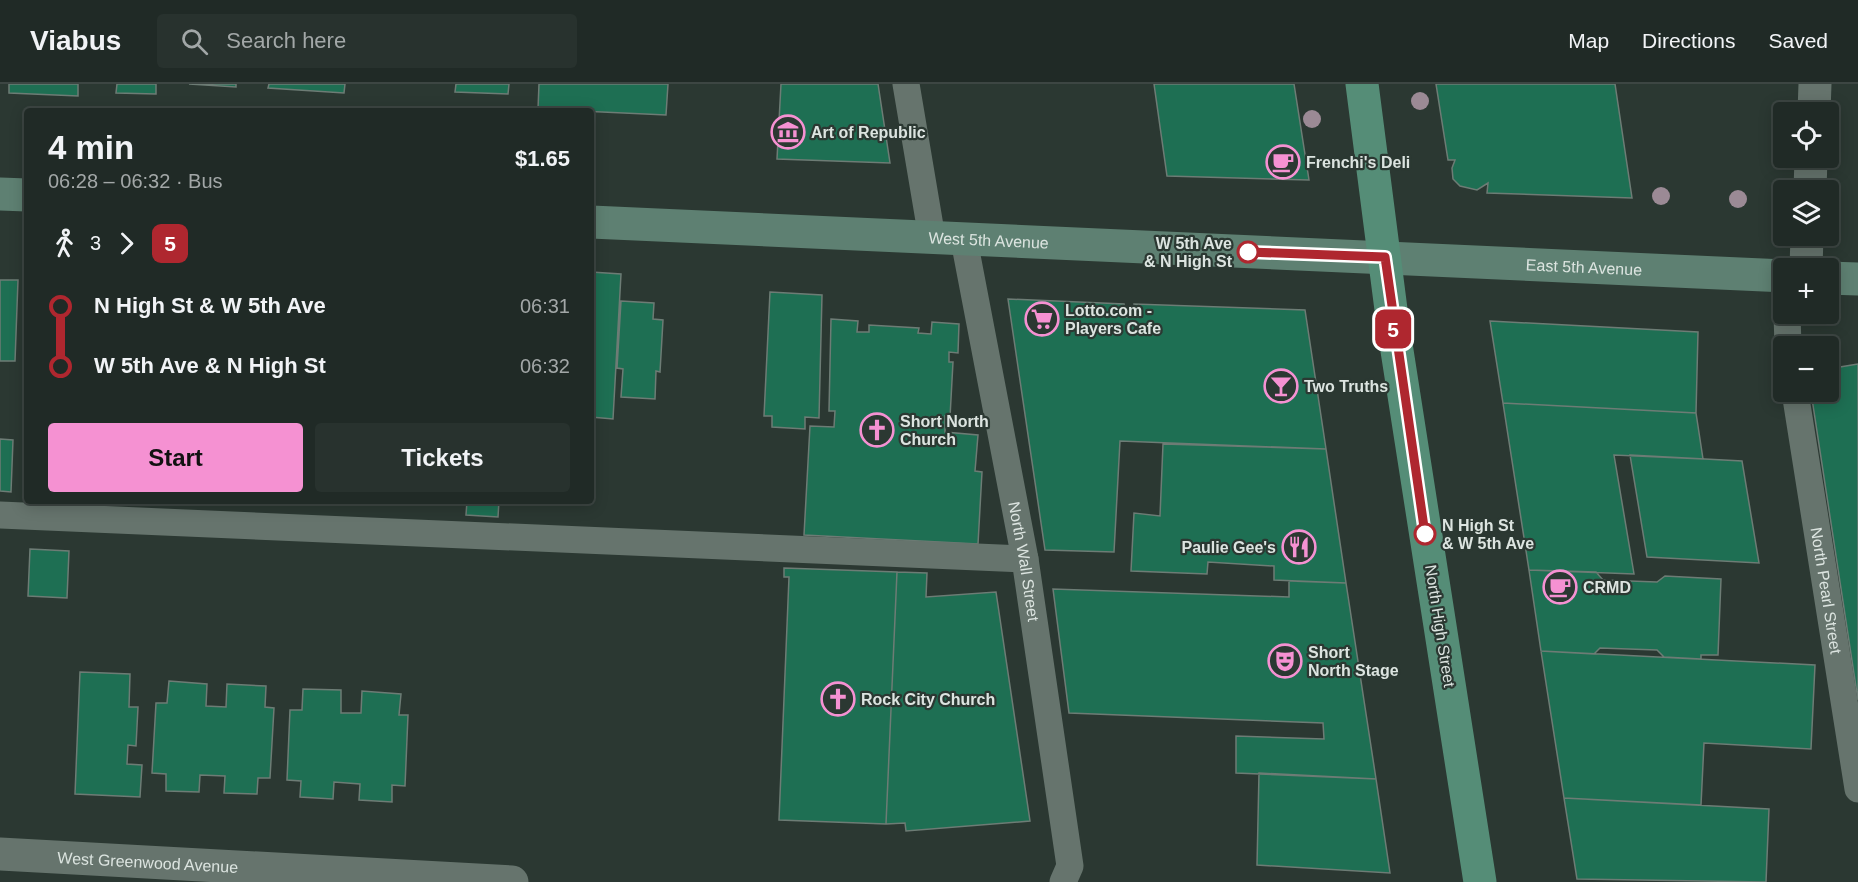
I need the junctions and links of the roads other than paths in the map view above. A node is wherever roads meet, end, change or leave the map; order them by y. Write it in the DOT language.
graph roads {
  1 [pos="906,84"];
  2 [pos="1362,84"];
  3 [pos="1815,84"];
  4 [pos="1814,102"];
  5 [pos="0,194"];
  6 [pos="24,195"];
  7 [pos="594,222"];
  8 [pos="932,238"];
  9 [pos="964,240"];
  10 [pos="1385,257"];
  11 [pos="1773,275"];
  12 [pos="1839,278"];
  13 [pos="1858,279"];
  14 [pos="1798,402"];
  15 [pos="0,515"];
  16 [pos="1024,559"];
  17 [pos="1858,789"];
  18 [pos="0,854"];
  19 [pos="512,882"];
  20 [pos="1063,882"];
  21 [pos="1480,882"];
  1 -- 8 [label="lane"];
  2 -- 10 [label="main road, North High Street"];
  3 -- 4 [label="street"];
  5 -- 6 [label="main road"];
  7 -- 8 [label="main road, West 5th Avenue"];
  8 -- 9 [label="main road, West 5th Avenue"];
  9 -- 10 [label="main road, West 5th Avenue"];
  9 -- 16 [label="lane, North Wall Street"];
  10 -- 11 [label="main road, East 5th Avenue"];
  10 -- 21 [label="main road, North High Street"];
  12 -- 13 [label="main road"];
  14 -- 17 [label="lane, North Pearl Street"];
  15 -- 16 [label="lane"];
  16 -- 20 [label="lane, North Wall Street"];
  18 -- 19 [label="street, West Greenwood Avenue"];
}
